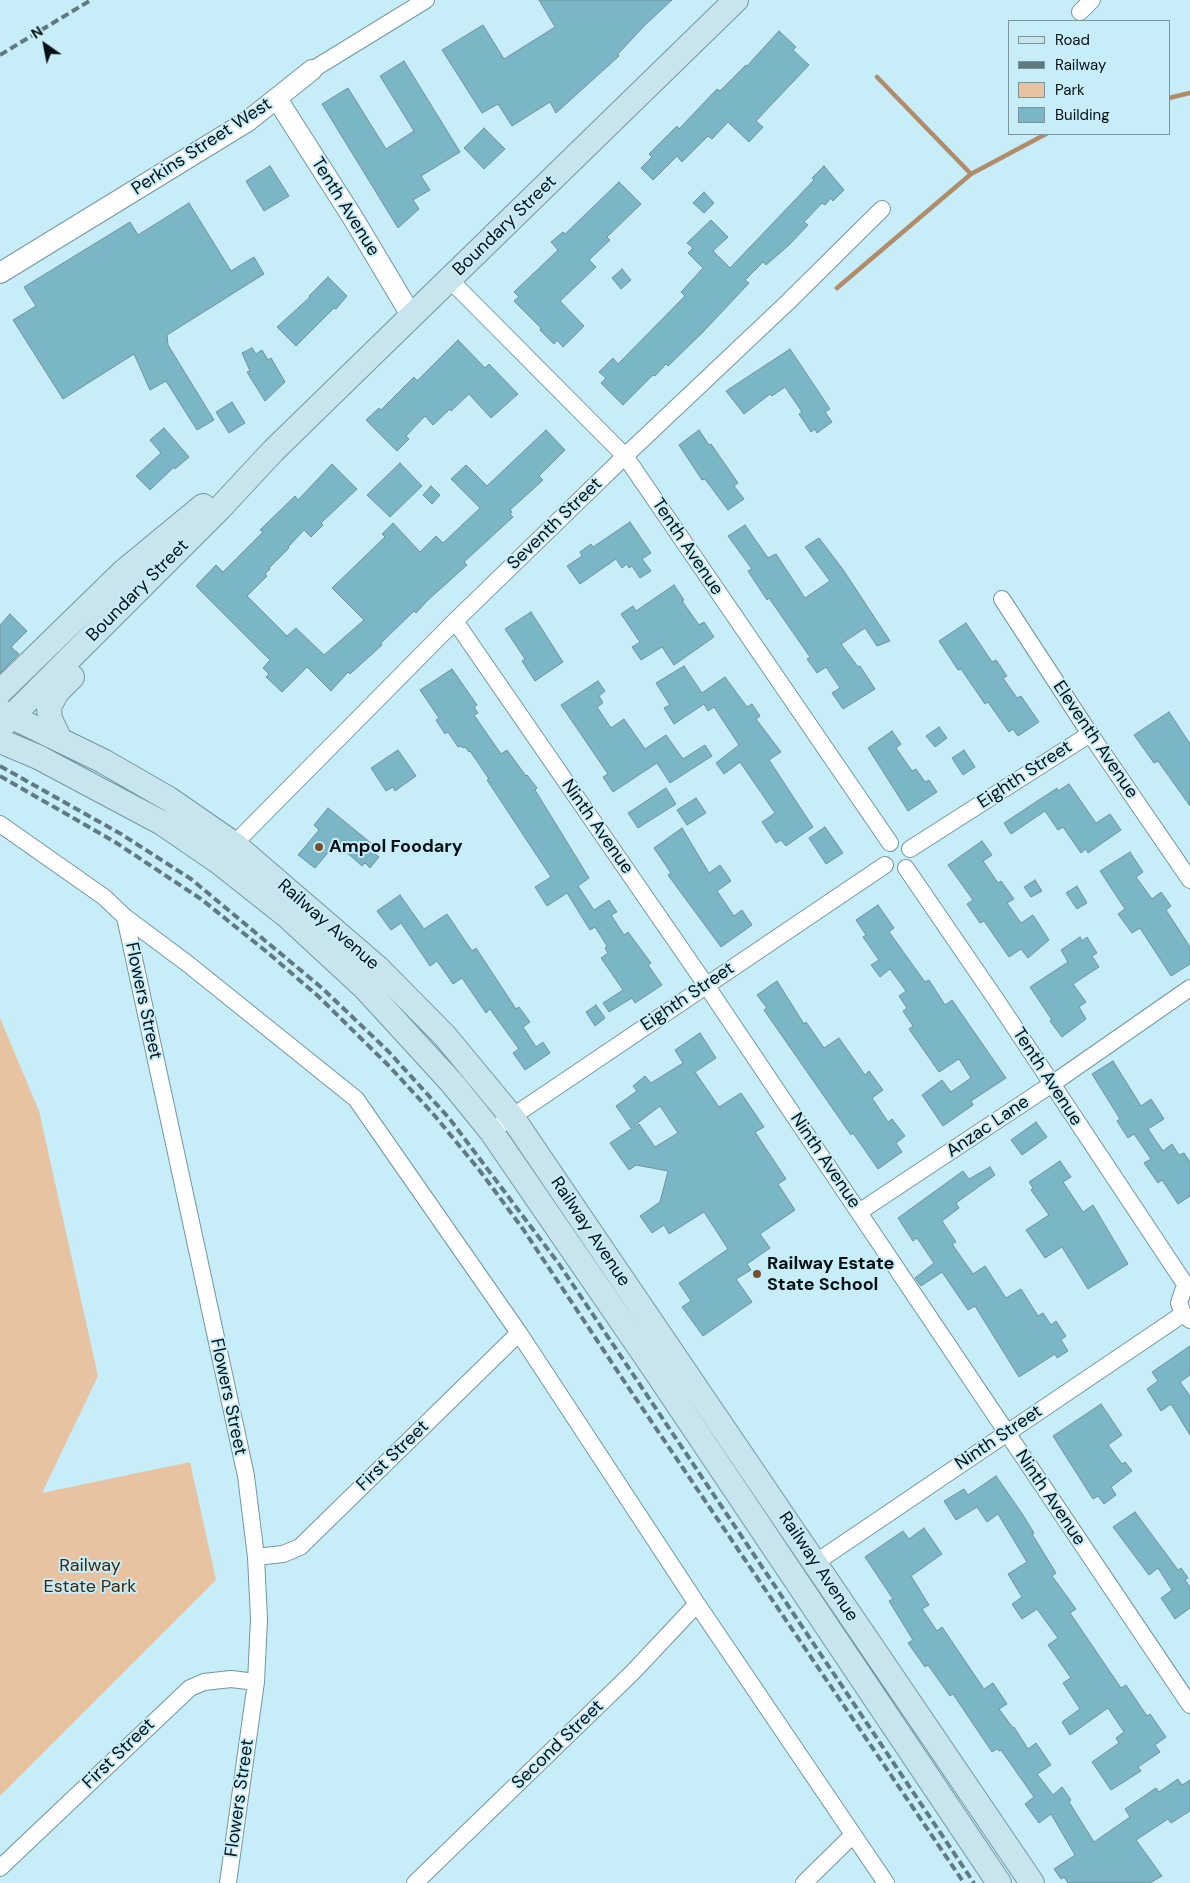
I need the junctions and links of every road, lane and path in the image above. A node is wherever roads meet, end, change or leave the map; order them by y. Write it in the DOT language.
graph roads {
  1 [pos="426,0"];
  2 [pos="736,0"];
  3 [pos="312,70"];
  4 [pos="277,99"];
  5 [pos="882,210"];
  6 [pos="0,273"];
  7 [pos="450,280"];
  8 [pos="411,315"];
  9 [pos="274,451"];
  10 [pos="625,456"];
  11 [pos="149,580"];
  12 [pos="1002,599"];
  13 [pos="455,621"];
  14 [pos="0,692"];
  15 [pos="4,719"];
  16 [pos="1090,734"];
  17 [pos="60,740"];
  18 [pos="0,741"];
  19 [pos="0,824"];
  20 [pos="890,843"];
  21 [pos="234,844"];
  22 [pos="910,849"];
  23 [pos="885,865"];
  24 [pos="906,868"];
  25 [pos="1190,880"];
  26 [pos="125,917"];
  27 [pos="706,985"];
  28 [pos="1190,988"];
  29 [pos="1052,1084"];
  30 [pos="512,1117"];
  31 [pos="491,1131"];
  32 [pos="859,1212"];
  33 [pos="1189,1287"];
  34 [pos="1186,1317"];
  35 [pos="519,1333"];
  36 [pos="1006,1433"];
  37 [pos="256,1557"];
  38 [pos="815,1563"];
  39 [pos="697,1604"];
  40 [pos="256,1682"];
  41 [pos="1190,1705"];
  42 [pos="854,1836"];
  43 [pos="0,1868"];
  44 [pos="228,1883"];
  45 [pos="415,1883"];
  46 [pos="804,1883"];
  47 [pos="886,1883"];
  48 [pos="1000,1883"];
  49 [pos="1032,1883"];
  1 -- 3 [label="street, Perkins Street West"];
  2 -- 7 [label="main road, Boundary Street"];
  3 -- 4 [label="street, Perkins Street West"];
  4 -- 6 [label="street, Perkins Street West"];
  4 -- 8 [label="street, Tenth Avenue"];
  5 -- 10 [label="street, Seventh Street"];
  7 -- 8 [label="main road, Boundary Street"];
  7 -- 10 [label="street, Tenth Avenue"];
  8 -- 9 [label="main road, Boundary Street"];
  9 -- 11 [label="main road, Boundary Street"];
  9 -- 14 [label="main road, Boundary Street"];
  10 -- 13 [label="street, Seventh Street"];
  10 -- 20 [label="street, Tenth Avenue"];
  11 -- 15 [label="main road, Boundary Street"];
  11 -- 17 [label="main road"];
  12 -- 16 [label="street, Eleventh Avenue"];
  13 -- 21 [label="street, Seventh Street"];
  13 -- 27 [label="street, Ninth Avenue"];
  15 -- 17 [label="main road, Railway Avenue"];
  16 -- 22 [label="street, Eighth Street"];
  16 -- 25 [label="street, Eleventh Avenue"];
  17 -- 21 [label="main road, Railway Avenue"];
  18 -- 31 [label="main road, Railway Avenue"];
  19 -- 26 [label="street"];
  20 -- 22 [label="street"];
  20 -- 23 [label="street"];
  21 -- 30 [label="main road, Railway Avenue"];
  22 -- 24 [label="street"];
  23 -- 24 [label="street"];
  23 -- 27 [label="street, Eighth Street"];
  24 -- 29 [label="street, Tenth Avenue"];
  26 -- 35 [label="street"];
  26 -- 37 [label="street, Flowers Street"];
  27 -- 30 [label="street, Eighth Street"];
  27 -- 32 [label="street, Ninth Avenue"];
  28 -- 29 [label="street, Anzac Lane"];
  29 -- 32 [label="street, Anzac Lane"];
  29 -- 33 [label="street, Tenth Avenue"];
  30 -- 31 [label="street, Eighth Street"];
  30 -- 38 [label="main road, Railway Avenue"];
  31 -- 48 [label="main road, Railway Avenue"];
  32 -- 36 [label="street, Ninth Avenue"];
  33 -- 34 [label="street"];
  34 -- 36 [label="street, Ninth Street"];
  35 -- 37 [label="street, First Street"];
  35 -- 39 [label="street"];
  36 -- 38 [label="street, Ninth Street"];
  36 -- 41 [label="street, Ninth Avenue"];
  37 -- 40 [label="street, Flowers Street"];
  38 -- 49 [label="main road, Railway Avenue"];
  39 -- 42 [label="street"];
  39 -- 45 [label="street, Second Street"];
  40 -- 43 [label="street, First Street"];
  40 -- 44 [label="street, Flowers Street"];
  42 -- 46 [label="street"];
  42 -- 47 [label="street"];
}
